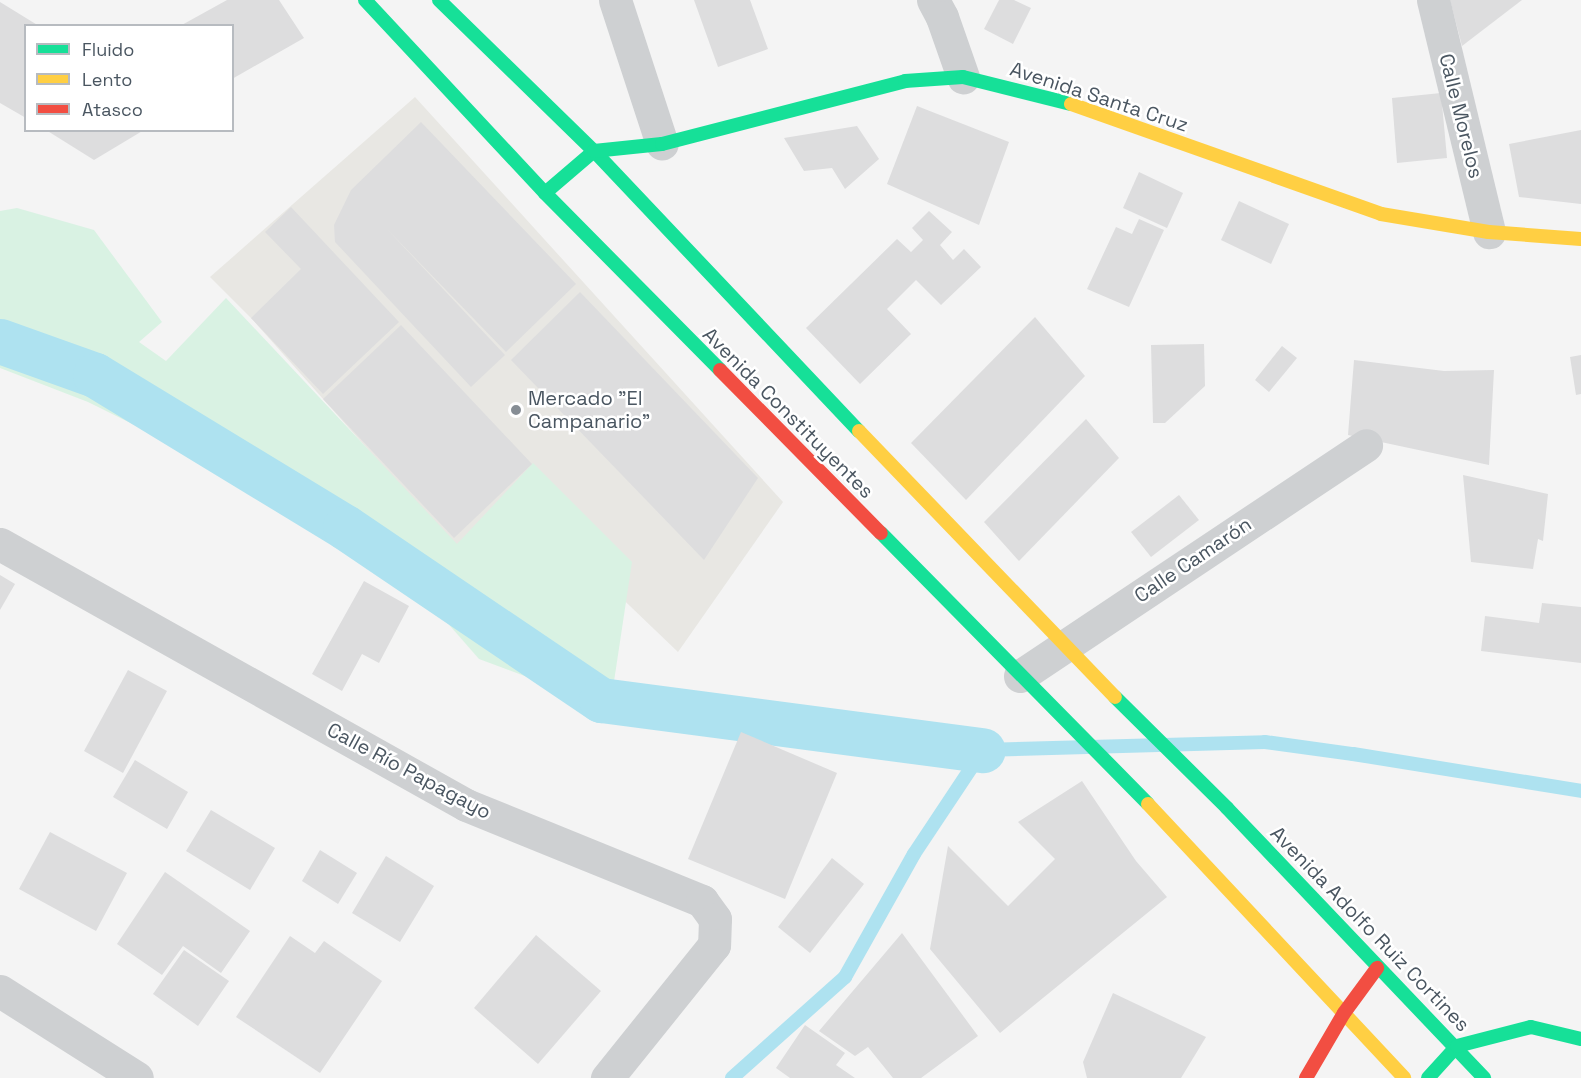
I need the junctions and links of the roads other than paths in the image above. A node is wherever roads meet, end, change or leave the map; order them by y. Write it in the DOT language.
graph roads {
  1 [pos="365,0"];
  2 [pos="439,0"];
  3 [pos="615,0"];
  4 [pos="933,0"];
  5 [pos="1432,0"];
  6 [pos="963,76"];
  7 [pos="662,144"];
  8 [pos="594,151"];
  9 [pos="544,193"];
  10 [pos="1489,232"];
  11 [pos="1581,239"];
  12 [pos="1366,445"];
  13 [pos="0,544"];
  14 [pos="1063,645"];
  15 [pos="1020,676"];
  16 [pos="1227,808"];
  17 [pos="1377,968"];
  18 [pos="0,991"];
  19 [pos="1344,1013"];
  20 [pos="1581,1039"];
  21 [pos="1457,1047"];
  22 [pos="137,1078"];
  23 [pos="607,1078"];
  24 [pos="1306,1078"];
  25 [pos="1404,1078"];
  26 [pos="1428,1078"];
  27 [pos="1484,1078"];
  1 -- 9 [label="main road, Avenida Constituyentes"];
  2 -- 8 [label="main road, Avenida Constituyentes"];
  3 -- 7 [label="street"];
  4 -- 6 [label="street"];
  5 -- 10 [label="street, Calle Morelos"];
  6 -- 7 [label="main road, Avenida Santa Cruz"];
  6 -- 10 [label="main road, Avenida Santa Cruz"];
  7 -- 8 [label="main road, Avenida Santa Cruz"];
  8 -- 9 [label="main road"];
  8 -- 14 [label="main road, Avenida Constituyentes"];
  9 -- 15 [label="main road, Avenida Constituyentes"];
  10 -- 11 [label="main road, Avenida Santa Cruz"];
  12 -- 14 [label="street, Calle Camarón"];
  13 -- 23 [label="street, Calle Río Papagayo"];
  14 -- 15 [label="street, Calle Camarón"];
  14 -- 16 [label="main road, Avenida Constituyentes"];
  15 -- 19 [label="main road, Avenida Constituyentes"];
  16 -- 17 [label="main road, Avenida Adolfo Ruiz Cortines"];
  17 -- 19 [label="main road"];
  17 -- 21 [label="main road, Avenida Adolfo Ruiz Cortines"];
  18 -- 22 [label="street"];
  19 -- 24 [label="main road"];
  19 -- 25 [label="main road"];
  20 -- 21 [label="main road"];
  21 -- 26 [label="main road"];
  21 -- 27 [label="main road, Avenida Adolfo Ruiz Cortines"];
}
